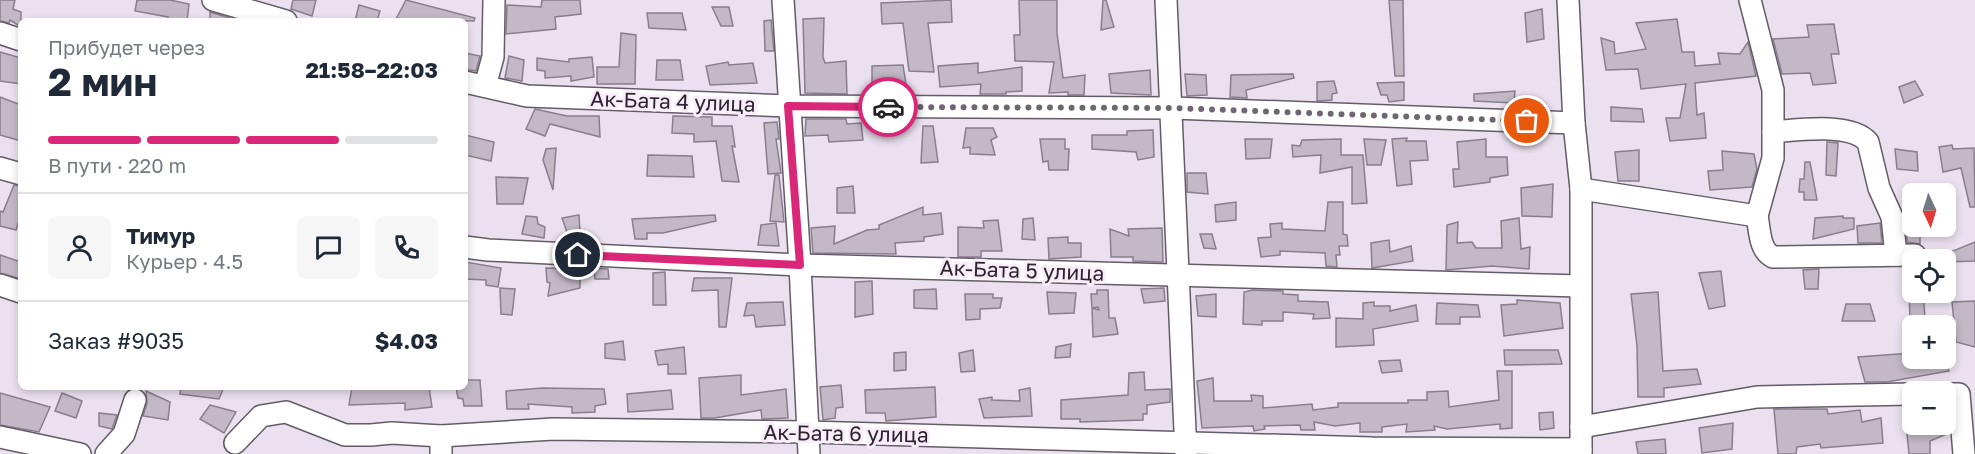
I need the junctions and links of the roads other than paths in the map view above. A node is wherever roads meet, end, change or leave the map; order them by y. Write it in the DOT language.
graph roads {
  1 [pos="213,0"];
  2 [pos="494,0"];
  3 [pos="783,0"];
  4 [pos="1166,0"];
  5 [pos="1568,0"];
  6 [pos="1750,0"];
  7 [pos="276,18"];
  8 [pos="0,33"];
  9 [pos="18,39"];
  10 [pos="475,84"];
  11 [pos="788,106"];
  12 [pos="1173,108"];
  13 [pos="1574,123"];
  14 [pos="1773,132"];
  15 [pos="0,168"];
  16 [pos="18,173"];
  17 [pos="1581,189"];
  18 [pos="1757,216"];
  19 [pos="468,247"];
  20 [pos="800,265"];
  21 [pos="1180,276"];
  22 [pos="0,285"];
  23 [pos="1580,286"];
  24 [pos="18,291"];
  25 [pos="1902,394"];
  26 [pos="1956,394"];
  27 [pos="135,400"];
  28 [pos="1581,427"];
  29 [pos="808,432"];
  30 [pos="0,437"];
  31 [pos="235,443"];
  32 [pos="441,445"];
  33 [pos="1186,449"];
  34 [pos="1581,451"];
  35 [pos="80,454"];
  36 [pos="106,454"];
  37 [pos="809,454"];
  38 [pos="1964,454"];
  1 -- 7 [label="street"];
  2 -- 10 [label="street"];
  3 -- 11 [label="street"];
  4 -- 12 [label="street"];
  5 -- 13 [label="street"];
  6 -- 14 [label="street"];
  8 -- 9 [label="street"];
  10 -- 11 [label="street, Ак-Бата 4 улица"];
  11 -- 12 [label="street, Ак-Бата 4 улица"];
  11 -- 20 [label="street"];
  12 -- 13 [label="street, Ак-Бата 4 улица"];
  12 -- 21 [label="street"];
  13 -- 17 [label="street"];
  14 -- 18 [label="street"];
  14 -- 18 [label="street"];
  15 -- 16 [label="street"];
  17 -- 18 [label="street"];
  17 -- 23 [label="street"];
  19 -- 20 [label="street, Ак-Бата 5 улица"];
  20 -- 21 [label="street, Ак-Бата 5 улица"];
  20 -- 29 [label="street"];
  21 -- 23 [label="street, Ак-Бата 5 улица"];
  21 -- 33 [label="street"];
  22 -- 24 [label="street"];
  23 -- 28 [label="street"];
  25 -- 28 [label="street"];
  26 -- 38 [label="street"];
  27 -- 36 [label="street"];
  28 -- 34 [label="street"];
  29 -- 32 [label="street, Ак-Бата 6 улица"];
  29 -- 33 [label="street, Ак-Бата 6 улица"];
  29 -- 37 [label="street"];
  30 -- 35 [label="street"];
  31 -- 32 [label="street, Ак-Бата 6 улица"];
  33 -- 34 [label="street, Ак-Бата 6 улица"];
}
